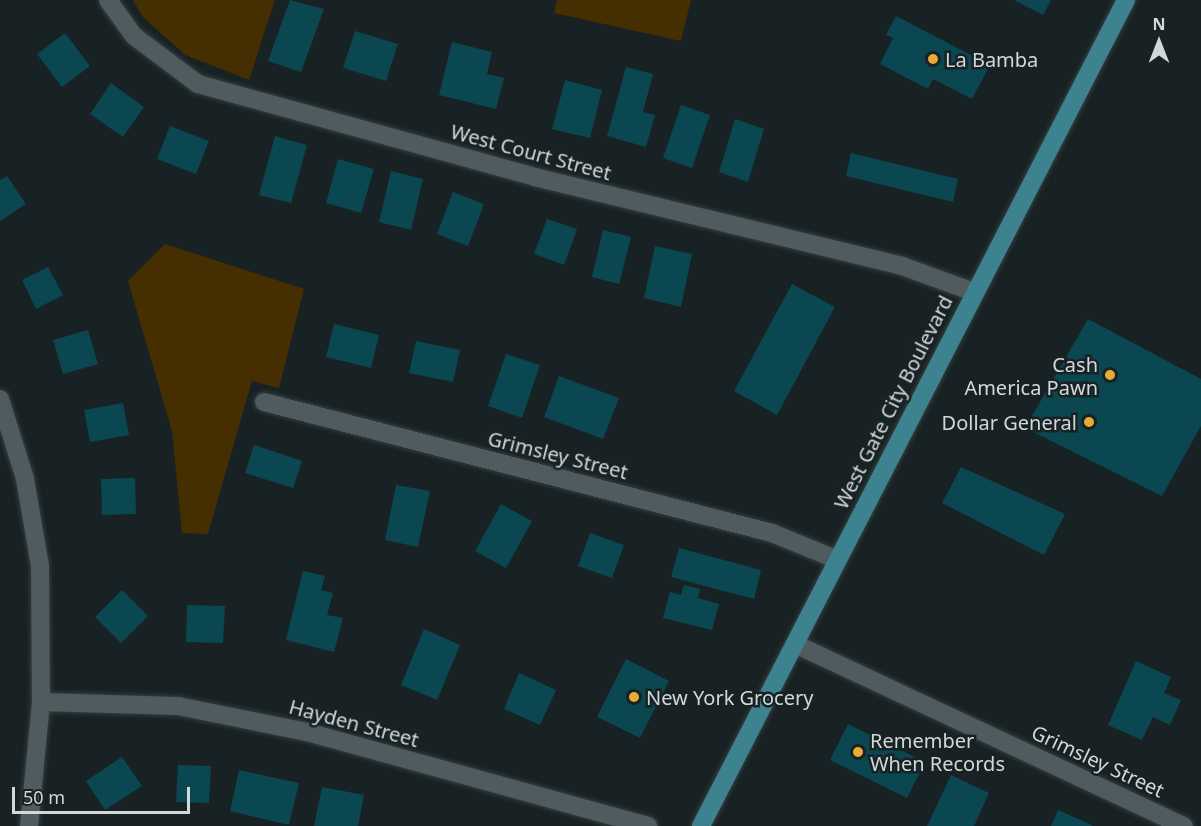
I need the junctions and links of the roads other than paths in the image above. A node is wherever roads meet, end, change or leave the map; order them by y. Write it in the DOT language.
graph roads {
  1 [pos="108,0"];
  2 [pos="1126,0"];
  3 [pos="974,292"];
  4 [pos="0,399"];
  5 [pos="264,402"];
  6 [pos="838,560"];
  7 [pos="797,645"];
  8 [pos="41,702"];
  9 [pos="29,826"];
  10 [pos="648,826"];
  11 [pos="701,826"];
  12 [pos="1184,826"];
  1 -- 3 [label="street, West Court Street"];
  2 -- 3 [label="main road, West Gate City Boulevard"];
  3 -- 6 [label="main road, West Gate City Boulevard"];
  4 -- 8 [label="street"];
  5 -- 6 [label="street, Grimsley Street"];
  6 -- 7 [label="main road, West Gate City Boulevard"];
  7 -- 11 [label="main road, West Gate City Boulevard"];
  7 -- 12 [label="street, Grimsley Street"];
  8 -- 9 [label="street"];
  8 -- 10 [label="street, Hayden Street"];
}
